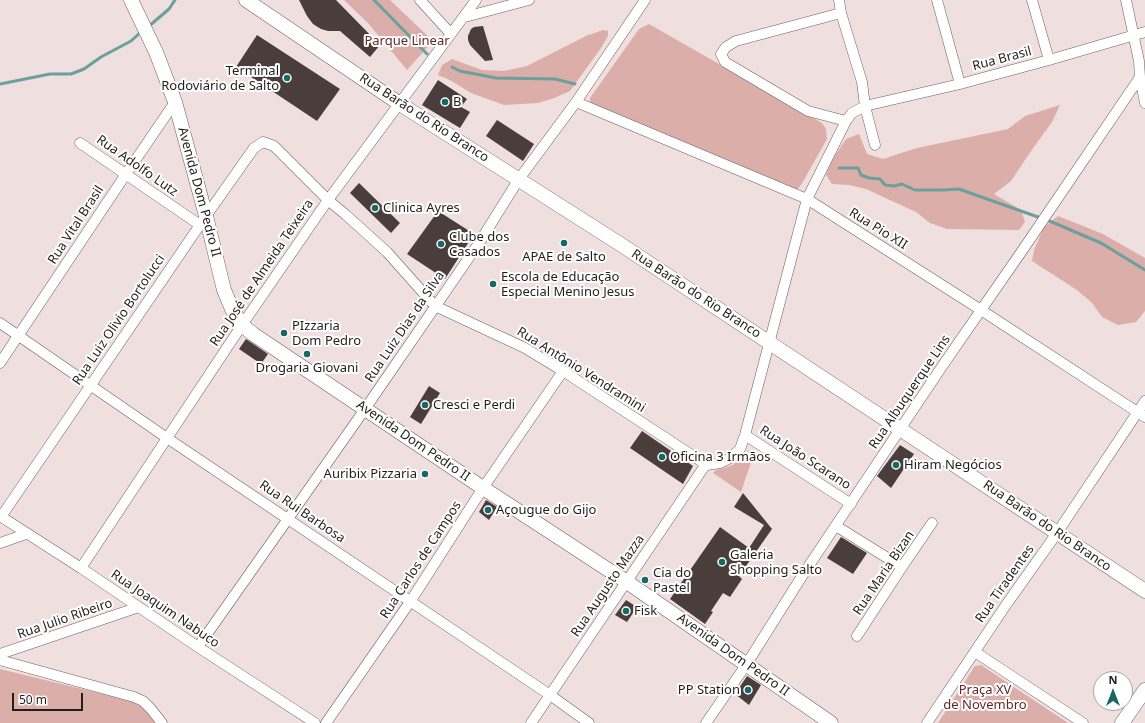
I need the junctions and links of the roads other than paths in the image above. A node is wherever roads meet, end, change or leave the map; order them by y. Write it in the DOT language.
graph roads {
  1 [pos="131,0"];
  2 [pos="246,0"];
  3 [pos="420,0"];
  4 [pos="476,0"];
  5 [pos="529,0"];
  6 [pos="645,0"];
  7 [pos="839,0"];
  8 [pos="937,0"];
  9 [pos="1032,0"];
  10 [pos="1126,0"];
  11 [pos="841,13"];
  12 [pos="465,17"];
  13 [pos="1145,32"];
  14 [pos="451,34"];
  15 [pos="1134,35"];
  16 [pos="1049,60"];
  17 [pos="1140,77"];
  18 [pos="960,84"];
  19 [pos="175,102"];
  20 [pos="576,102"];
  21 [pos="1145,103"];
  22 [pos="400,104"];
  23 [pos="865,106"];
  24 [pos="846,121"];
  25 [pos="263,142"];
  26 [pos="80,143"];
  27 [pos="875,145"];
  28 [pos="126,174"];
  29 [pos="519,179"];
  30 [pos="806,199"];
  31 [pos="328,200"];
  32 [pos="203,221"];
  33 [pos="434,306"];
  34 [pos="981,310"];
  35 [pos="0,323"];
  36 [pos="242,325"];
  37 [pos="18,336"];
  38 [pos="769,341"];
  39 [pos="0,363"];
  40 [pos="563,371"];
  41 [pos="90,386"];
  42 [pos="1145,401"];
  43 [pos="366,409"];
  44 [pos="1141,415"];
  45 [pos="900,429"];
  46 [pos="746,435"];
  47 [pos="167,438"];
  48 [pos="707,465"];
  49 [pos="483,488"];
  50 [pos="850,504"];
  51 [pos="0,517"];
  52 [pos="288,519"];
  53 [pos="932,523"];
  54 [pos="836,526"];
  55 [pos="1057,533"];
  56 [pos="26,534"];
  57 [pos="0,542"];
  58 [pos="902,567"];
  59 [pos="81,568"];
  60 [pos="627,582"];
  61 [pos="1145,591"];
  62 [pos="410,602"];
  63 [pos="139,608"];
  64 [pos="857,636"];
  65 [pos="198,647"];
  66 [pos="975,652"];
  67 [pos="0,654"];
  68 [pos="0,660"];
  69 [pos="746,665"];
  70 [pos="1145,690"];
  71 [pos="550,695"];
  72 [pos="162,723"];
  73 [pos="315,723"];
  74 [pos="326,723"];
  75 [pos="531,723"];
  76 [pos="589,723"];
  77 [pos="706,723"];
  78 [pos="831,723"];
  79 [pos="927,723"];
  80 [pos="1083,723"];
  81 [pos="1122,723"];
  1 -- 19 [label="main road, Avenida Dom Pedro II"];
  2 -- 22 [label="main road, Rua Barão do Rio Branco"];
  3 -- 14 [label="street"];
  4 -- 12 [label="street, Rua José de Almeida Teixeira"];
  5 -- 12 [label="street"];
  6 -- 20 [label="street, Rua Luiz Dias da Silva"];
  7 -- 11 [label="street"];
  8 -- 18 [label="street"];
  9 -- 16 [label="street"];
  10 -- 15 [label="street"];
  11 -- 23 [label="street"];
  11 -- 24 [label="street"];
  12 -- 14 [label="street, Rua José de Almeida Teixeira"];
  13 -- 15 [label="street, Rua Brasil"];
  14 -- 22 [label="street, Rua José de Almeida Teixeira"];
  15 -- 16 [label="street, Rua Brasil"];
  15 -- 17 [label="street"];
  16 -- 18 [label="street, Rua Brasil"];
  17 -- 21 [label="street"];
  17 -- 34 [label="street, Rua Albuquerque Lins"];
  18 -- 23 [label="street, Rua Brasil"];
  19 -- 28 [label="street, Rua Vital Brasil"];
  19 -- 32 [label="main road, Avenida Dom Pedro II"];
  20 -- 29 [label="street, Rua Luiz Dias da Silva"];
  20 -- 30 [label="street, Rua Pio XII"];
  22 -- 29 [label="main road, Rua Barão do Rio Branco"];
  22 -- 31 [label="street, Rua José de Almeida Teixeira"];
  23 -- 24 [label="street"];
  23 -- 27 [label="street"];
  24 -- 30 [label="street"];
  25 -- 31 [label="street, Rua Antônio Vendramini"];
  25 -- 32 [label="street, Rua Luiz Olivio Bortolucci"];
  26 -- 28 [label="street, Rua Adolfo Lutz"];
  28 -- 32 [label="street, Rua Adolfo Lutz"];
  28 -- 37 [label="street, Rua Vital Brasil"];
  29 -- 33 [label="street, Rua Luiz Dias da Silva"];
  29 -- 38 [label="main road, Rua Barão do Rio Branco"];
  30 -- 34 [label="street, Rua Pio XII"];
  30 -- 38 [label="street"];
  31 -- 33 [label="street, Rua Antônio Vendramini"];
  31 -- 36 [label="street, Rua José de Almeida Teixeira"];
  32 -- 36 [label="main road, Avenida Dom Pedro II"];
  32 -- 41 [label="street, Rua Luiz Olivio Bortolucci"];
  33 -- 40 [label="street, Rua Antônio Vendramini"];
  33 -- 43 [label="street, Rua Luiz Dias da Silva"];
  34 -- 44 [label="street, Rua Pio XII"];
  34 -- 45 [label="street, Rua Albuquerque Lins"];
  35 -- 37 [label="street, Rua Rui Barbosa"];
  36 -- 43 [label="main road, Avenida Dom Pedro II"];
  36 -- 47 [label="street, Rua José de Almeida Teixeira"];
  37 -- 39 [label="street, Rua Vital Brasil"];
  37 -- 41 [label="street, Rua Rui Barbosa"];
  38 -- 45 [label="main road, Rua Barão do Rio Branco"];
  38 -- 46 [label="street"];
  40 -- 48 [label="street, Rua Antônio Vendramini"];
  40 -- 49 [label="street, Rua Carlos de Campos"];
  41 -- 47 [label="street, Rua Rui Barbosa"];
  41 -- 51 [label="street, Rua Luiz Olivio Bortolucci"];
  42 -- 44 [label="street, Rua Tiradentes"];
  43 -- 49 [label="main road, Avenida Dom Pedro II"];
  43 -- 52 [label="street, Rua Luiz Dias da Silva"];
  44 -- 55 [label="street, Rua Tiradentes"];
  45 -- 50 [label="street, Rua Albuquerque Lins"];
  45 -- 55 [label="main road, Rua Barão do Rio Branco"];
  46 -- 48 [label="street"];
  46 -- 50 [label="street, Rua João Scarano"];
  47 -- 52 [label="street, Rua Rui Barbosa"];
  47 -- 59 [label="street, Rua José de Almeida Teixeira"];
  48 -- 60 [label="street, Rua Augusto Mazza"];
  49 -- 60 [label="main road, Avenida Dom Pedro II"];
  49 -- 62 [label="street, Rua Carlos de Campos"];
  50 -- 54 [label="street, Rua Albuquerque Lins"];
  51 -- 56 [label="street, Rua Joaquim Nabuco"];
  52 -- 62 [label="street, Rua Rui Barbosa"];
  52 -- 65 [label="street, Rua Luiz Dias da Silva"];
  53 -- 58 [label="street, Rua Maria Bizan"];
  54 -- 58 [label="street"];
  54 -- 69 [label="street, Rua Albuquerque Lins"];
  55 -- 61 [label="main road, Rua Barão do Rio Branco"];
  55 -- 66 [label="street, Rua Tiradentes"];
  56 -- 57 [label="street"];
  56 -- 59 [label="street, Rua Joaquim Nabuco"];
  58 -- 64 [label="street, Rua Maria Bizan"];
  59 -- 63 [label="street, Rua Joaquim Nabuco"];
  60 -- 69 [label="main road, Avenida Dom Pedro II"];
  60 -- 71 [label="street, Rua Augusto Mazza"];
  62 -- 71 [label="street, Rua Rui Barbosa"];
  62 -- 74 [label="street, Rua Carlos de Campos"];
  63 -- 65 [label="street, Rua Joaquim Nabuco"];
  63 -- 67 [label="street, Rua Julio Ribeiro"];
  65 -- 73 [label="street, Rua Joaquim Nabuco"];
  66 -- 79 [label="street, Rua Tiradentes"];
  66 -- 80 [label="street"];
  68 -- 72 [label="street"];
  69 -- 77 [label="street, Rua Albuquerque Lins"];
  69 -- 78 [label="main road, Avenida Dom Pedro II"];
  70 -- 81 [label="main road"];
  71 -- 75 [label="street, Rua Augusto Mazza"];
  71 -- 76 [label="street, Rua Rui Barbosa"];
}
